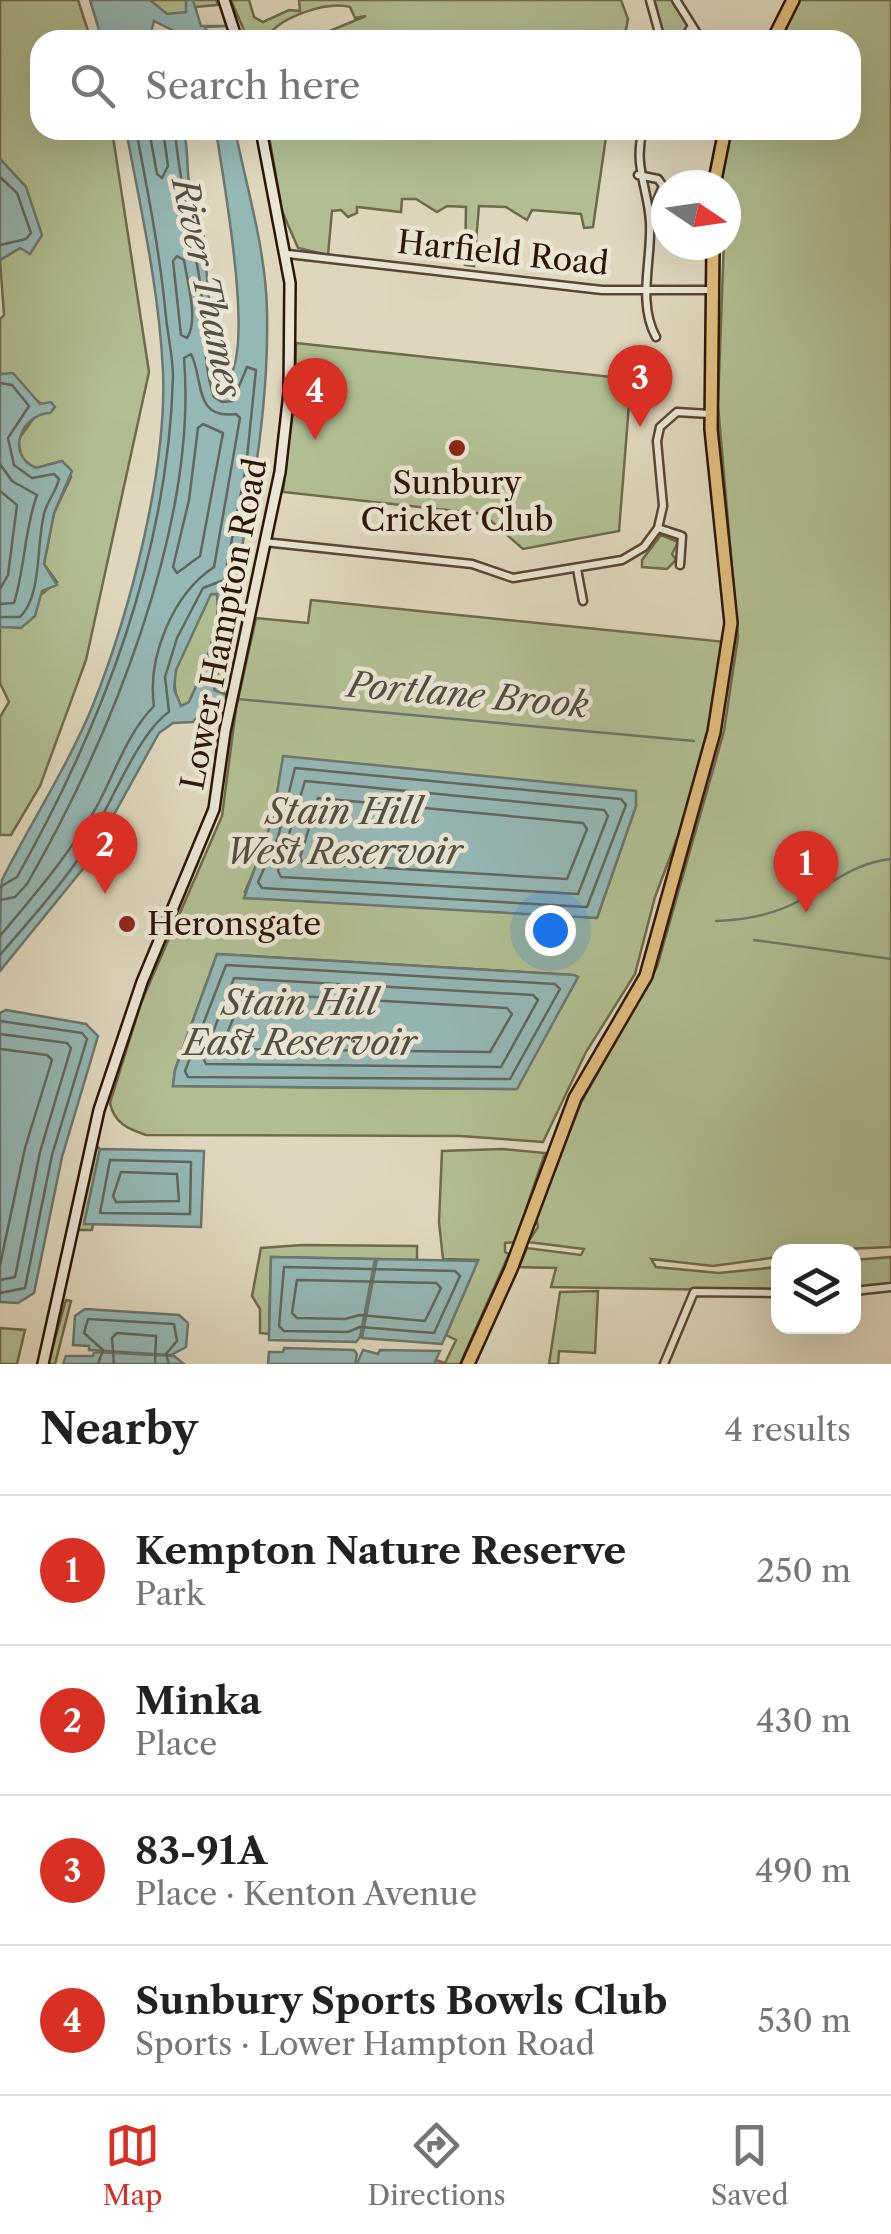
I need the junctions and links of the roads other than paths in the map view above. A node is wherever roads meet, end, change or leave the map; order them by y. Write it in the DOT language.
graph roads {
  1 [pos="224,0"];
  2 [pos="650,0"];
  3 [pos="676,0"];
  4 [pos="793,0"];
  5 [pos="692,27"];
  6 [pos="234,30"];
  7 [pos="658,30"];
  8 [pos="690,30"];
  9 [pos="695,30"];
  10 [pos="778,30"];
  11 [pos="263,140"];
  12 [pos="642,140"];
  13 [pos="723,140"];
  14 [pos="717,170"];
  15 [pos="638,175"];
  16 [pos="650,218"];
  17 [pos="288,254"];
  18 [pos="713,260"];
  19 [pos="713,290"];
  20 [pos="648,291"];
  21 [pos="656,337"];
  22 [pos="711,414"];
  23 [pos="658,528"];
  24 [pos="264,542"];
  25 [pos="680,565"];
  26 [pos="576,570"];
  27 [pos="584,601"];
  28 [pos="891,1287"];
  29 [pos="861,1289"];
  30 [pos="771,1294"];
  31 [pos="43,1364"];
  32 [pos="468,1364"];
  33 [pos="664,1364"];
  1 -- 6 [label="street"];
  2 -- 7 [label="street"];
  3 -- 5 [label="street"];
  4 -- 10 [label="highway"];
  5 -- 8 [label="street"];
  5 -- 9 [label="street"];
  11 -- 17 [label="street, Lower Hampton Road"];
  12 -- 15 [label="street"];
  13 -- 14 [label="highway"];
  15 -- 16 [label="street"];
  15 -- 16 [label="street"];
  16 -- 20 [label="street"];
  17 -- 20 [label="street, Harfield Road"];
  17 -- 24 [label="street, Lower Hampton Road"];
  18 -- 19 [label="highway"];
  19 -- 20 [label="street, Harfield Road"];
  19 -- 22 [label="highway"];
  20 -- 21 [label="street"];
  22 -- 23 [label="street"];
  22 -- 32 [label="highway"];
  23 -- 25 [label="street"];
  23 -- 26 [label="street"];
  24 -- 26 [label="street"];
  24 -- 31 [label="street, Lower Hampton Road"];
  26 -- 27 [label="street"];
  28 -- 29 [label="street"];
  30 -- 33 [label="street"];
}
